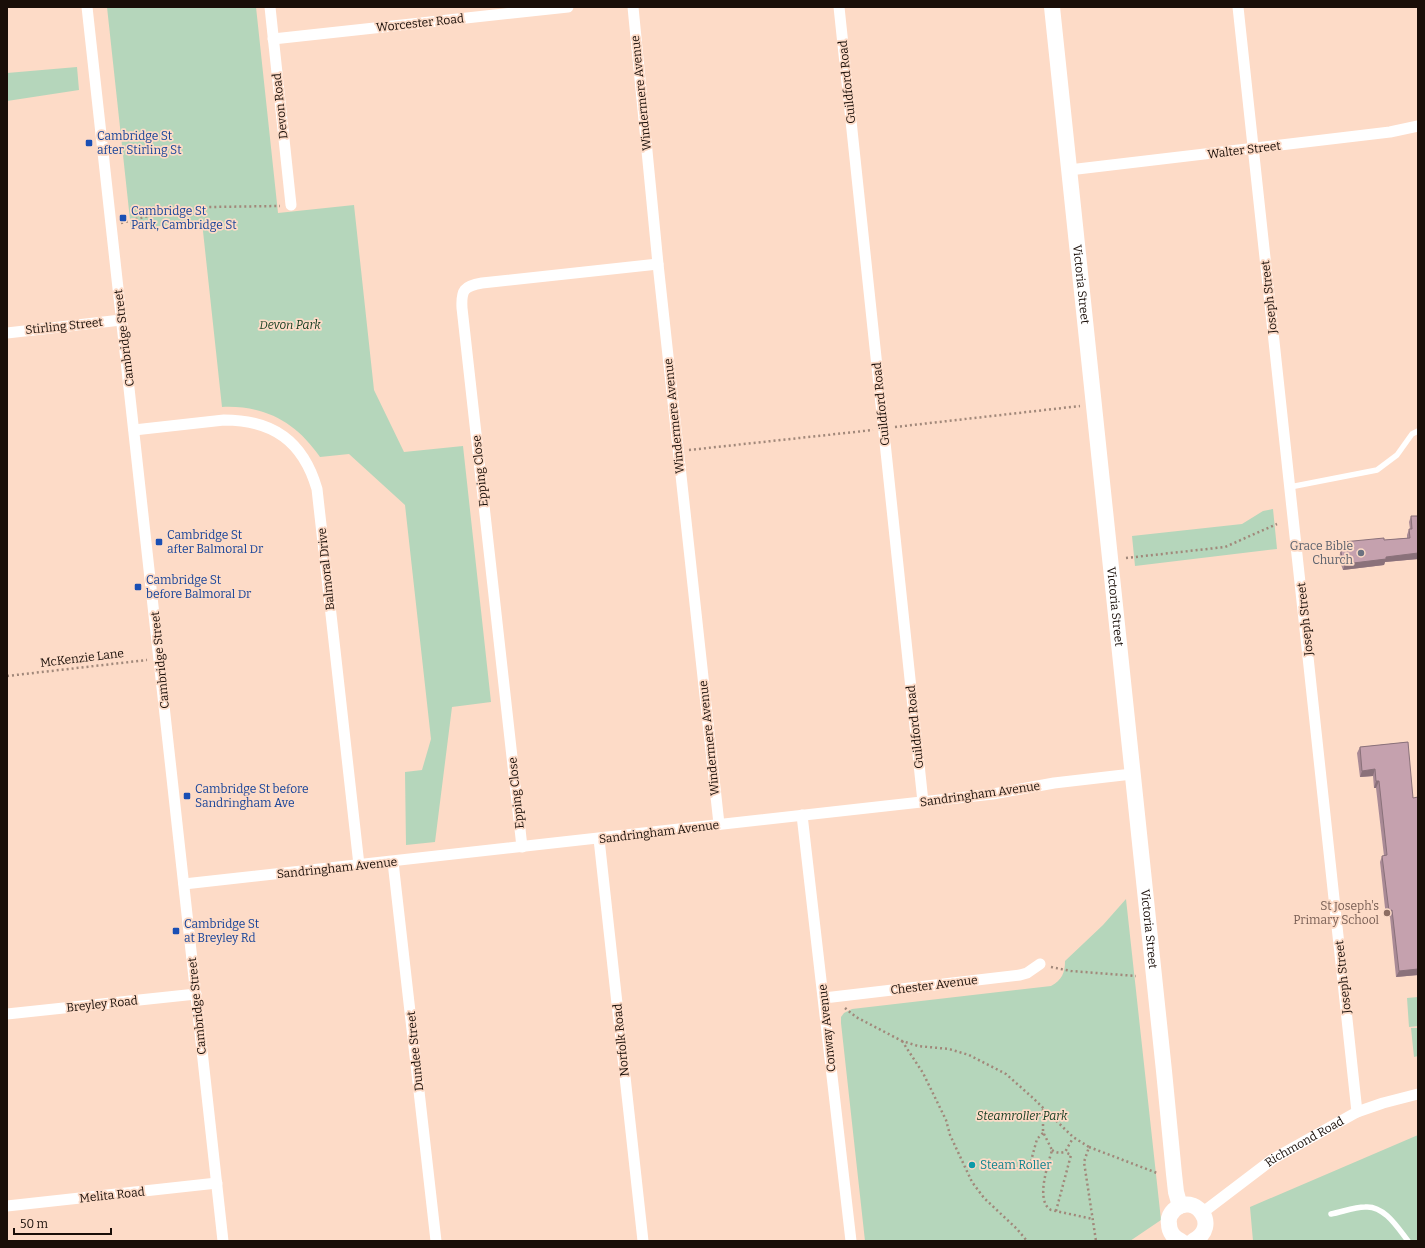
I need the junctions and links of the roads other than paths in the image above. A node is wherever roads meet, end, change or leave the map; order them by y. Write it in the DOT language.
graph roads {
  1 [pos="87,7"];
  2 [pos="270,7"];
  3 [pos="568,7"];
  4 [pos="632,7"];
  5 [pos="839,7"];
  6 [pos="1052,7"];
  7 [pos="1238,7"];
  8 [pos="273,39"];
  9 [pos="1418,126"];
  10 [pos="1253,149"];
  11 [pos="1069,170"];
  12 [pos="291,205"];
  13 [pos="658,264"];
  14 [pos="121,320"];
  15 [pos="7,333"];
  16 [pos="134,430"];
  17 [pos="1418,431"];
  18 [pos="1290,487"];
  19 [pos="1132,774"];
  20 [pos="923,802"];
  21 [pos="802,815"];
  22 [pos="719,824"];
  23 [pos="599,839"];
  24 [pos="522,847"];
  25 [pos="393,862"];
  26 [pos="359,865"];
  27 [pos="184,884"];
  28 [pos="1040,964"];
  29 [pos="196,994"];
  30 [pos="824,998"];
  31 [pos="7,1014"];
  32 [pos="1418,1094"];
  33 [pos="1357,1112"];
  34 [pos="217,1183"];
  35 [pos="7,1206"];
  36 [pos="1180,1206"];
  37 [pos="1202,1213"];
  38 [pos="1331,1214"];
  39 [pos="1174,1239"];
  40 [pos="1197,1240"];
  41 [pos="223,1241"];
  42 [pos="436,1241"];
  43 [pos="643,1241"];
  44 [pos="851,1241"];
  45 [pos="1408,1241"];
  1 -- 14 [label="street, Cambridge Street"];
  2 -- 8 [label="street, Devon Road"];
  3 -- 8 [label="street, Worcester Road"];
  4 -- 13 [label="street, Windermere Avenue"];
  5 -- 20 [label="street, Guildford Road"];
  6 -- 11 [label="street, Victoria Street"];
  7 -- 10 [label="street, Joseph Street"];
  8 -- 12 [label="street, Devon Road"];
  9 -- 10 [label="street, Walter Street"];
  10 -- 11 [label="street, Walter Street"];
  10 -- 18 [label="street, Joseph Street"];
  11 -- 19 [label="street, Victoria Street"];
  13 -- 22 [label="street, Windermere Avenue"];
  13 -- 24 [label="street, Epping Close"];
  14 -- 15 [label="street, Stirling Street"];
  14 -- 16 [label="street, Cambridge Street"];
  16 -- 26 [label="street, Balmoral Drive"];
  16 -- 27 [label="street, Cambridge Street"];
  17 -- 18 [label="lane"];
  18 -- 33 [label="street, Joseph Street"];
  19 -- 20 [label="street, Sandringham Avenue"];
  19 -- 36 [label="street, Victoria Street"];
  20 -- 21 [label="street, Sandringham Avenue"];
  21 -- 22 [label="street, Sandringham Avenue"];
  21 -- 30 [label="street, Conway Avenue"];
  22 -- 23 [label="street, Sandringham Avenue"];
  23 -- 24 [label="street, Sandringham Avenue"];
  23 -- 43 [label="street, Norfolk Road"];
  24 -- 25 [label="street, Sandringham Avenue"];
  25 -- 26 [label="street, Sandringham Avenue"];
  25 -- 42 [label="street, Dundee Street"];
  26 -- 27 [label="street, Sandringham Avenue"];
  27 -- 29 [label="street, Cambridge Street"];
  28 -- 30 [label="street, Chester Avenue"];
  29 -- 31 [label="street, Breyley Road"];
  29 -- 34 [label="street, Cambridge Street"];
  30 -- 44 [label="street, Conway Avenue"];
  32 -- 33 [label="street, Richmond Road"];
  33 -- 37 [label="street, Richmond Road"];
  34 -- 35 [label="street, Melita Road"];
  34 -- 41 [label="street, Cambridge Street"];
  36 -- 37 [label="street"];
  36 -- 39 [label="street"];
  37 -- 40 [label="street"];
  38 -- 45 [label="lane"];
}
